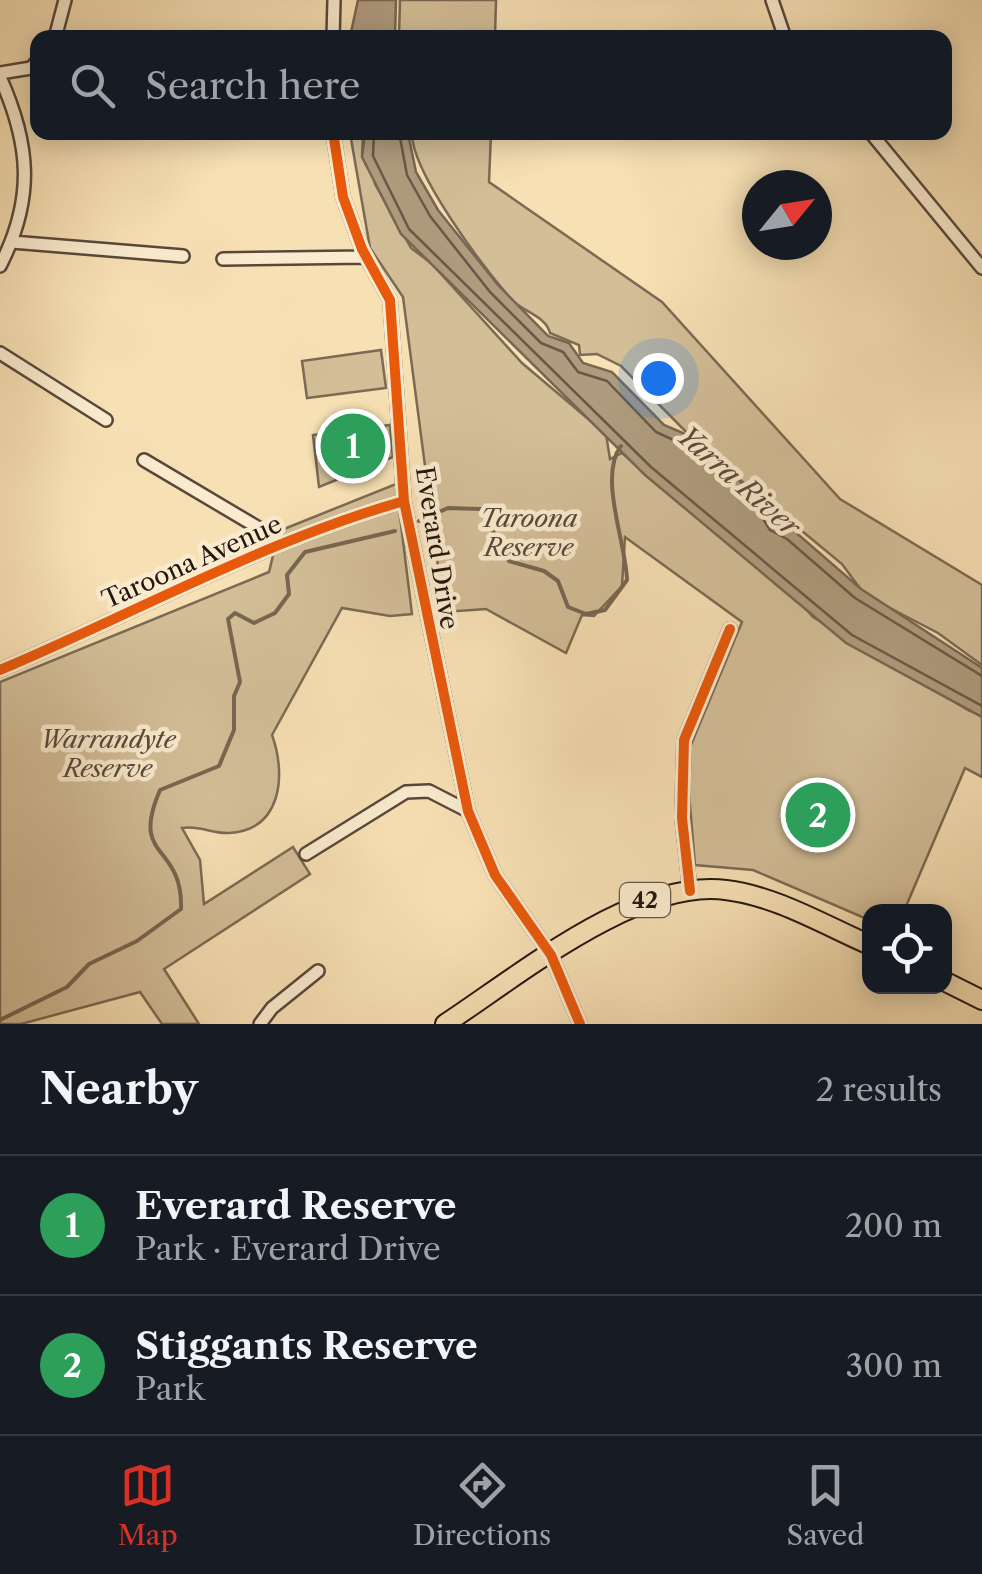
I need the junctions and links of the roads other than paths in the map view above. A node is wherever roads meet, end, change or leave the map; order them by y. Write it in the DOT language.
graph roads {
  1 [pos="64,0"];
  2 [pos="334,0"];
  3 [pos="772,0"];
  4 [pos="57,30"];
  5 [pos="333,30"];
  6 [pos="782,30"];
  7 [pos="30,68"];
  8 [pos="0,75"];
  9 [pos="333,140"];
  10 [pos="877,140"];
  11 [pos="12,242"];
  12 [pos="183,256"];
  13 [pos="366,257"];
  14 [pos="222,259"];
  15 [pos="0,266"];
  16 [pos="982,268"];
  17 [pos="0,352"];
  18 [pos="106,420"];
  19 [pos="144,460"];
  20 [pos="404,501"];
  21 [pos="284,542"];
  22 [pos="730,628"];
  23 [pos="0,670"];
  24 [pos="468,812"];
  25 [pos="306,854"];
  26 [pos="690,891"];
  27 [pos="862,942"];
  28 [pos="551,956"];
  29 [pos="318,971"];
  30 [pos="952,986"];
  31 [pos="982,1000"];
  32 [pos="260,1024"];
  33 [pos="444,1024"];
  34 [pos="580,1024"];
  1 -- 4 [label="street"];
  2 -- 5 [label="street"];
  3 -- 6 [label="street"];
  7 -- 8 [label="street"];
  8 -- 11 [label="street"];
  9 -- 13 [label="street, Everard Drive"];
  10 -- 16 [label="street"];
  11 -- 12 [label="street"];
  11 -- 15 [label="street"];
  13 -- 14 [label="street"];
  13 -- 20 [label="street, Everard Drive"];
  17 -- 18 [label="street"];
  19 -- 21 [label="street"];
  20 -- 21 [label="street, Taroona Avenue"];
  20 -- 24 [label="street, Everard Drive"];
  21 -- 23 [label="street, Taroona Avenue"];
  22 -- 26 [label="street"];
  24 -- 25 [label="street"];
  24 -- 28 [label="street, Everard Drive"];
  26 -- 27 [label="main road, 42"];
  26 -- 28 [label="main road, 42"];
  28 -- 33 [label="main road, 42"];
  28 -- 34 [label="street, Everard Drive"];
  29 -- 32 [label="street"];
  30 -- 31 [label="main road"];
}
